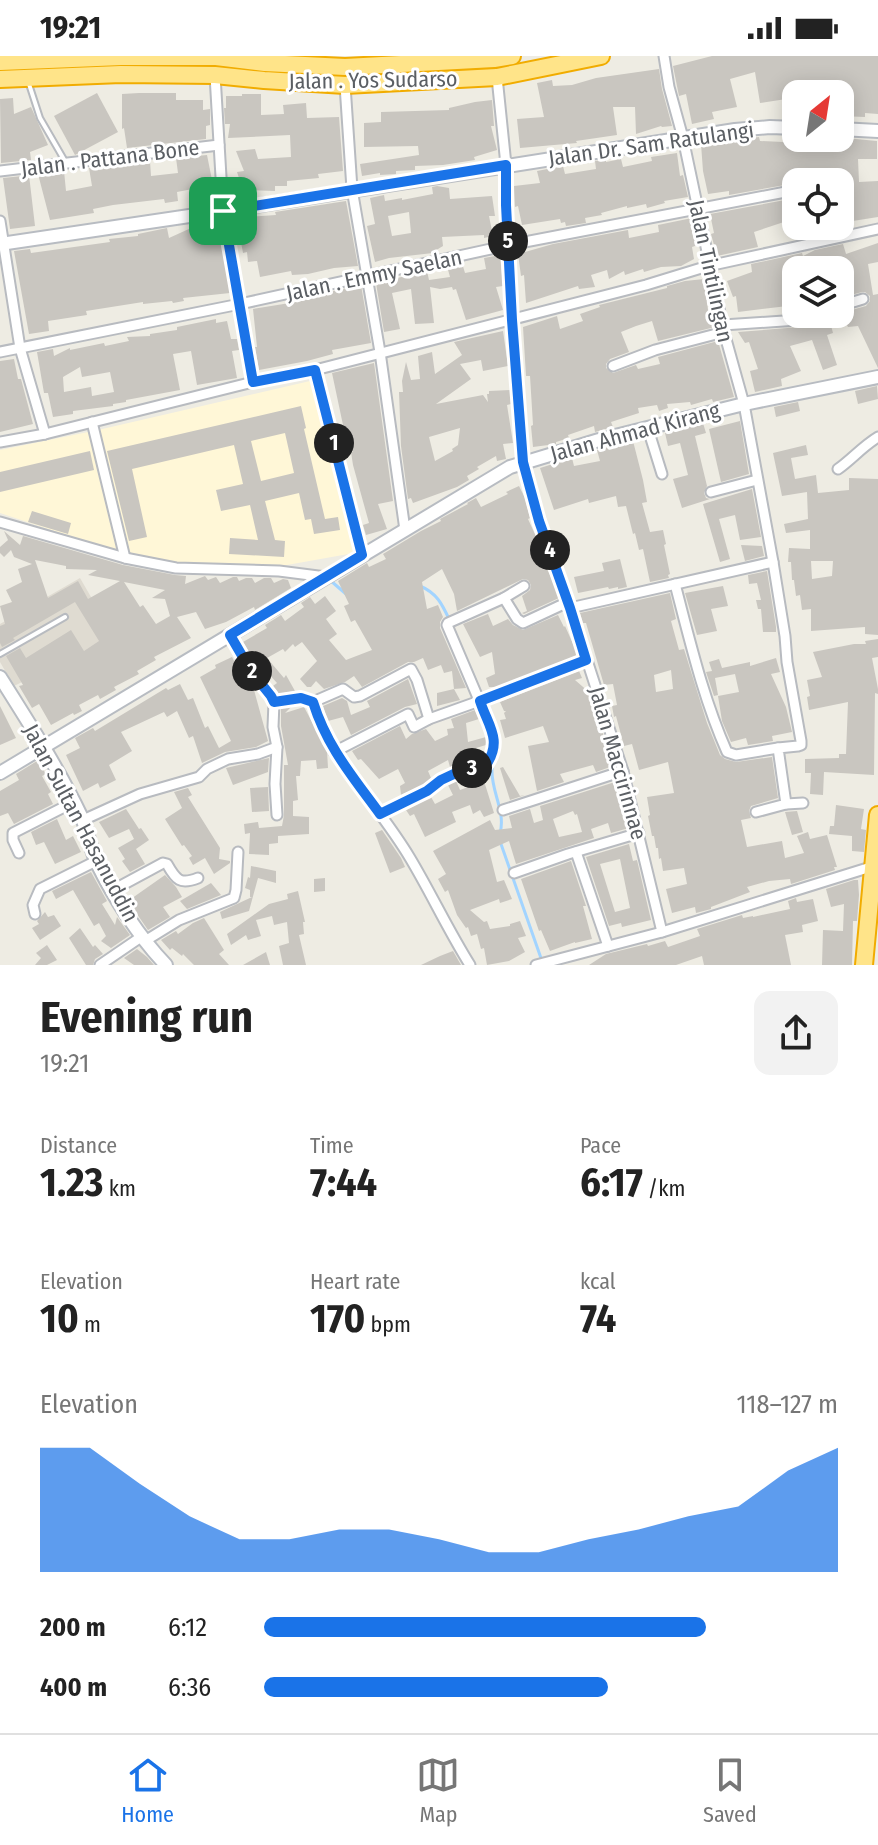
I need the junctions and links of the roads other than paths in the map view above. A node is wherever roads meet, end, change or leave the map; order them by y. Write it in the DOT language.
graph roads {
  1 [pos="512,56"];
  2 [pos="601,56"];
  3 [pos="664,56"];
  4 [pos="424,60"];
  5 [pos="377,61"];
  6 [pos="0,62"];
  7 [pos="215,75"];
  8 [pos="497,77"];
  9 [pos="27,78"];
  10 [pos="0,79"];
  11 [pos="345,85"];
  12 [pos="782,127"];
  13 [pos="854,130"];
  14 [pos="878,131"];
  15 [pos="683,138"];
  16 [pos="219,145"];
  17 [pos="67,163"];
  18 [pos="506,165"];
  19 [pos="0,171"];
  20 [pos="352,189"];
  21 [pos="782,193"];
  22 [pos="697,209"];
  23 [pos="223,211"];
  24 [pos="0,221"];
  25 [pos="878,229"];
  26 [pos="2,243"];
  27 [pos="509,245"];
  28 [pos="708,266"];
  29 [pos="367,276"];
  30 [pos="863,299"];
  31 [pos="854,302"];
  32 [pos="240,304"];
  33 [pos="512,320"];
  34 [pos="782,322"];
  35 [pos="723,329"];
  36 [pos="20,348"];
  37 [pos="0,352"];
  38 [pos="380,352"];
  39 [pos="613,366"];
  40 [pos="315,370"];
  41 [pos="878,377"];
  42 [pos="253,382"];
  43 [pos="744,404"];
  44 [pos="92,422"];
  45 [pos="648,429"];
  46 [pos="45,434"];
  47 [pos="878,437"];
  48 [pos="0,442"];
  49 [pos="523,462"];
  50 [pos="838,469"];
  51 [pos="662,474"];
  52 [pos="757,480"];
  53 [pos="711,492"];
  54 [pos="0,522"];
  55 [pos="405,530"];
  56 [pos="362,555"];
  57 [pos="125,558"];
  58 [pos="773,562"];
  59 [pos="326,578"];
  60 [pos="675,584"];
  61 [pos="524,586"];
  62 [pos="504,598"];
  63 [pos="569,605"];
  64 [pos="65,617"];
  65 [pos="230,635"];
  66 [pos="0,654"];
  67 [pos="586,660"];
  68 [pos="0,677"];
  69 [pos="484,700"];
  70 [pos="274,702"];
  71 [pos="313,702"];
  72 [pos="429,719"];
  73 [pos="44,747"];
  74 [pos="277,747"];
  75 [pos="778,748"];
  76 [pos="334,752"];
  77 [pos="623,771"];
  78 [pos="0,773"];
  79 [pos="74,802"];
  80 [pos="803,803"];
  81 [pos="786,804"];
  82 [pos="503,810"];
  83 [pos="756,812"];
  84 [pos="380,814"];
  85 [pos="277,815"];
  86 [pos="878,815"];
  87 [pos="83,820"];
  88 [pos="639,833"];
  89 [pos="238,852"];
  90 [pos="576,852"];
  91 [pos="19,853"];
  92 [pos="96,861"];
  93 [pos="875,866"];
  94 [pos="514,873"];
  95 [pos="198,878"];
  96 [pos="113,890"];
  97 [pos="35,914"];
  98 [pos="662,932"];
  99 [pos="143,939"];
  100 [pos="608,946"];
  101 [pos="542,964"];
  102 [pos="100,965"];
  103 [pos="166,965"];
  104 [pos="470,965"];
  105 [pos="864,965"];
  1 -- 4 [label="highway, Jalan . Yos Sudarso"];
  2 -- 8 [label="highway, Jalan . Yos Sudarso"];
  3 -- 15 [label="street, Jalan Tintilingan"];
  4 -- 5 [label="highway, Jalan . Yos Sudarso"];
  5 -- 6 [label="highway, Jalan . Yos Sudarso"];
  7 -- 9 [label="highway, Jalan . Yos Sudarso"];
  7 -- 11 [label="highway, Jalan . Yos Sudarso"];
  7 -- 16 [label="street"];
  8 -- 11 [label="highway, Jalan . Yos Sudarso"];
  8 -- 18 [label="street, Jalan Maccirinnae"];
  9 -- 10 [label="highway, Jalan . Yos Sudarso"];
  9 -- 17 [label="lane"];
  11 -- 20 [label="street"];
  12 -- 15 [label="main road, Jalan Dr. Sam Ratulangi"];
  13 -- 14 [label="main road"];
  15 -- 18 [label="main road, Jalan Dr. Sam Ratulangi"];
  15 -- 22 [label="street, Jalan Tintilingan"];
  16 -- 17 [label="street, Jalan . Pattana Bone"];
  16 -- 23 [label="street"];
  17 -- 19 [label="street, Jalan . Pattana Bone"];
  18 -- 20 [label="main road, Jalan Dr. Sam Ratulangi"];
  18 -- 27 [label="street, Jalan Maccirinnae"];
  20 -- 23 [label="main road, Jalan Dr. Sam Ratulangi"];
  20 -- 29 [label="street"];
  21 -- 22 [label="street, Jalan . Emmy Saelan"];
  22 -- 27 [label="street, Jalan . Emmy Saelan"];
  22 -- 28 [label="street, Jalan Tintilingan"];
  23 -- 26 [label="main road, Jalan Dr. Sam Ratulangi"];
  23 -- 32 [label="street"];
  24 -- 26 [label="street"];
  25 -- 28 [label="street"];
  26 -- 36 [label="street"];
  27 -- 29 [label="street, Jalan . Emmy Saelan"];
  27 -- 33 [label="street, Jalan Maccirinnae"];
  28 -- 33 [label="street"];
  28 -- 35 [label="street, Jalan Tintilingan"];
  29 -- 32 [label="street, Jalan . Emmy Saelan"];
  29 -- 38 [label="street"];
  30 -- 31 [label="street"];
  32 -- 36 [label="street, Jalan . Emmy Saelan"];
  32 -- 42 [label="street"];
  33 -- 38 [label="street"];
  33 -- 49 [label="street, Jalan Maccirinnae"];
  34 -- 35 [label="street"];
  35 -- 39 [label="street"];
  35 -- 43 [label="street, Jalan Tintilingan"];
  36 -- 37 [label="street, Jalan . Emmy Saelan"];
  36 -- 46 [label="street"];
  38 -- 40 [label="street"];
  38 -- 55 [label="street"];
  40 -- 42 [label="street"];
  40 -- 56 [label="street"];
  41 -- 43 [label="main road, Jalan Ahmad Kirang"];
  42 -- 44 [label="street"];
  43 -- 45 [label="main road, Jalan Ahmad Kirang"];
  43 -- 52 [label="street, Jalan Tintilingan"];
  44 -- 46 [label="street"];
  44 -- 57 [label="street"];
  45 -- 49 [label="main road, Jalan Ahmad Kirang"];
  45 -- 51 [label="street"];
  46 -- 48 [label="street"];
  47 -- 50 [label="street"];
  49 -- 55 [label="main road, Jalan Ahmad Kirang"];
  49 -- 63 [label="street, Jalan Maccirinnae"];
  52 -- 53 [label="street"];
  52 -- 58 [label="street, Jalan Tintilingan"];
  54 -- 57 [label="street"];
  55 -- 56 [label="main road, Jalan Ahmad Kirang"];
  56 -- 59 [label="main road, Jalan Ahmad Kirang"];
  57 -- 59 [label="street"];
  58 -- 60 [label="street"];
  58 -- 75 [label="street, Jalan Tintilingan"];
  59 -- 65 [label="main road, Jalan Ahmad Kirang"];
  60 -- 63 [label="street"];
  60 -- 75 [label="street"];
  61 -- 62 [label="street"];
  62 -- 63 [label="street"];
  62 -- 69 [label="street"];
  63 -- 67 [label="street, Jalan Maccirinnae"];
  64 -- 66 [label="lane"];
  65 -- 70 [label="street"];
  65 -- 73 [label="main road, Jalan Ahmad Kirang"];
  67 -- 69 [label="street"];
  67 -- 77 [label="street, Jalan Maccirinnae"];
  68 -- 73 [label="main road, Jalan Sultan Hasanuddin"];
  69 -- 72 [label="street"];
  69 -- 84 [label="street"];
  70 -- 71 [label="street"];
  70 -- 74 [label="street"];
  71 -- 72 [label="street"];
  71 -- 76 [label="street"];
  72 -- 76 [label="street"];
  73 -- 78 [label="main road, Jalan Ahmad Kirang"];
  73 -- 79 [label="main road, Jalan Sultan Hasanuddin"];
  74 -- 85 [label="street"];
  74 -- 87 [label="street"];
  75 -- 81 [label="street"];
  76 -- 84 [label="street"];
  77 -- 82 [label="street"];
  77 -- 88 [label="street, Jalan Maccirinnae"];
  79 -- 87 [label="main road, Jalan Sultan Hasanuddin"];
  79 -- 91 [label="street"];
  80 -- 81 [label="street"];
  81 -- 83 [label="street"];
  84 -- 104 [label="street"];
  86 -- 93 [label="highway"];
  87 -- 92 [label="main road, Jalan Sultan Hasanuddin"];
  88 -- 90 [label="street"];
  88 -- 98 [label="street, Jalan Maccirinnae"];
  89 -- 99 [label="street"];
  90 -- 94 [label="street"];
  90 -- 100 [label="street"];
  92 -- 96 [label="main road, Jalan Sultan Hasanuddin"];
  92 -- 97 [label="street"];
  93 -- 98 [label="street"];
  93 -- 105 [label="highway"];
  95 -- 96 [label="street"];
  96 -- 99 [label="main road, Jalan Sultan Hasanuddin"];
  98 -- 100 [label="street"];
  99 -- 102 [label="street"];
  99 -- 103 [label="main road, Jalan Sultan Hasanuddin"];
  100 -- 101 [label="street"];
}
